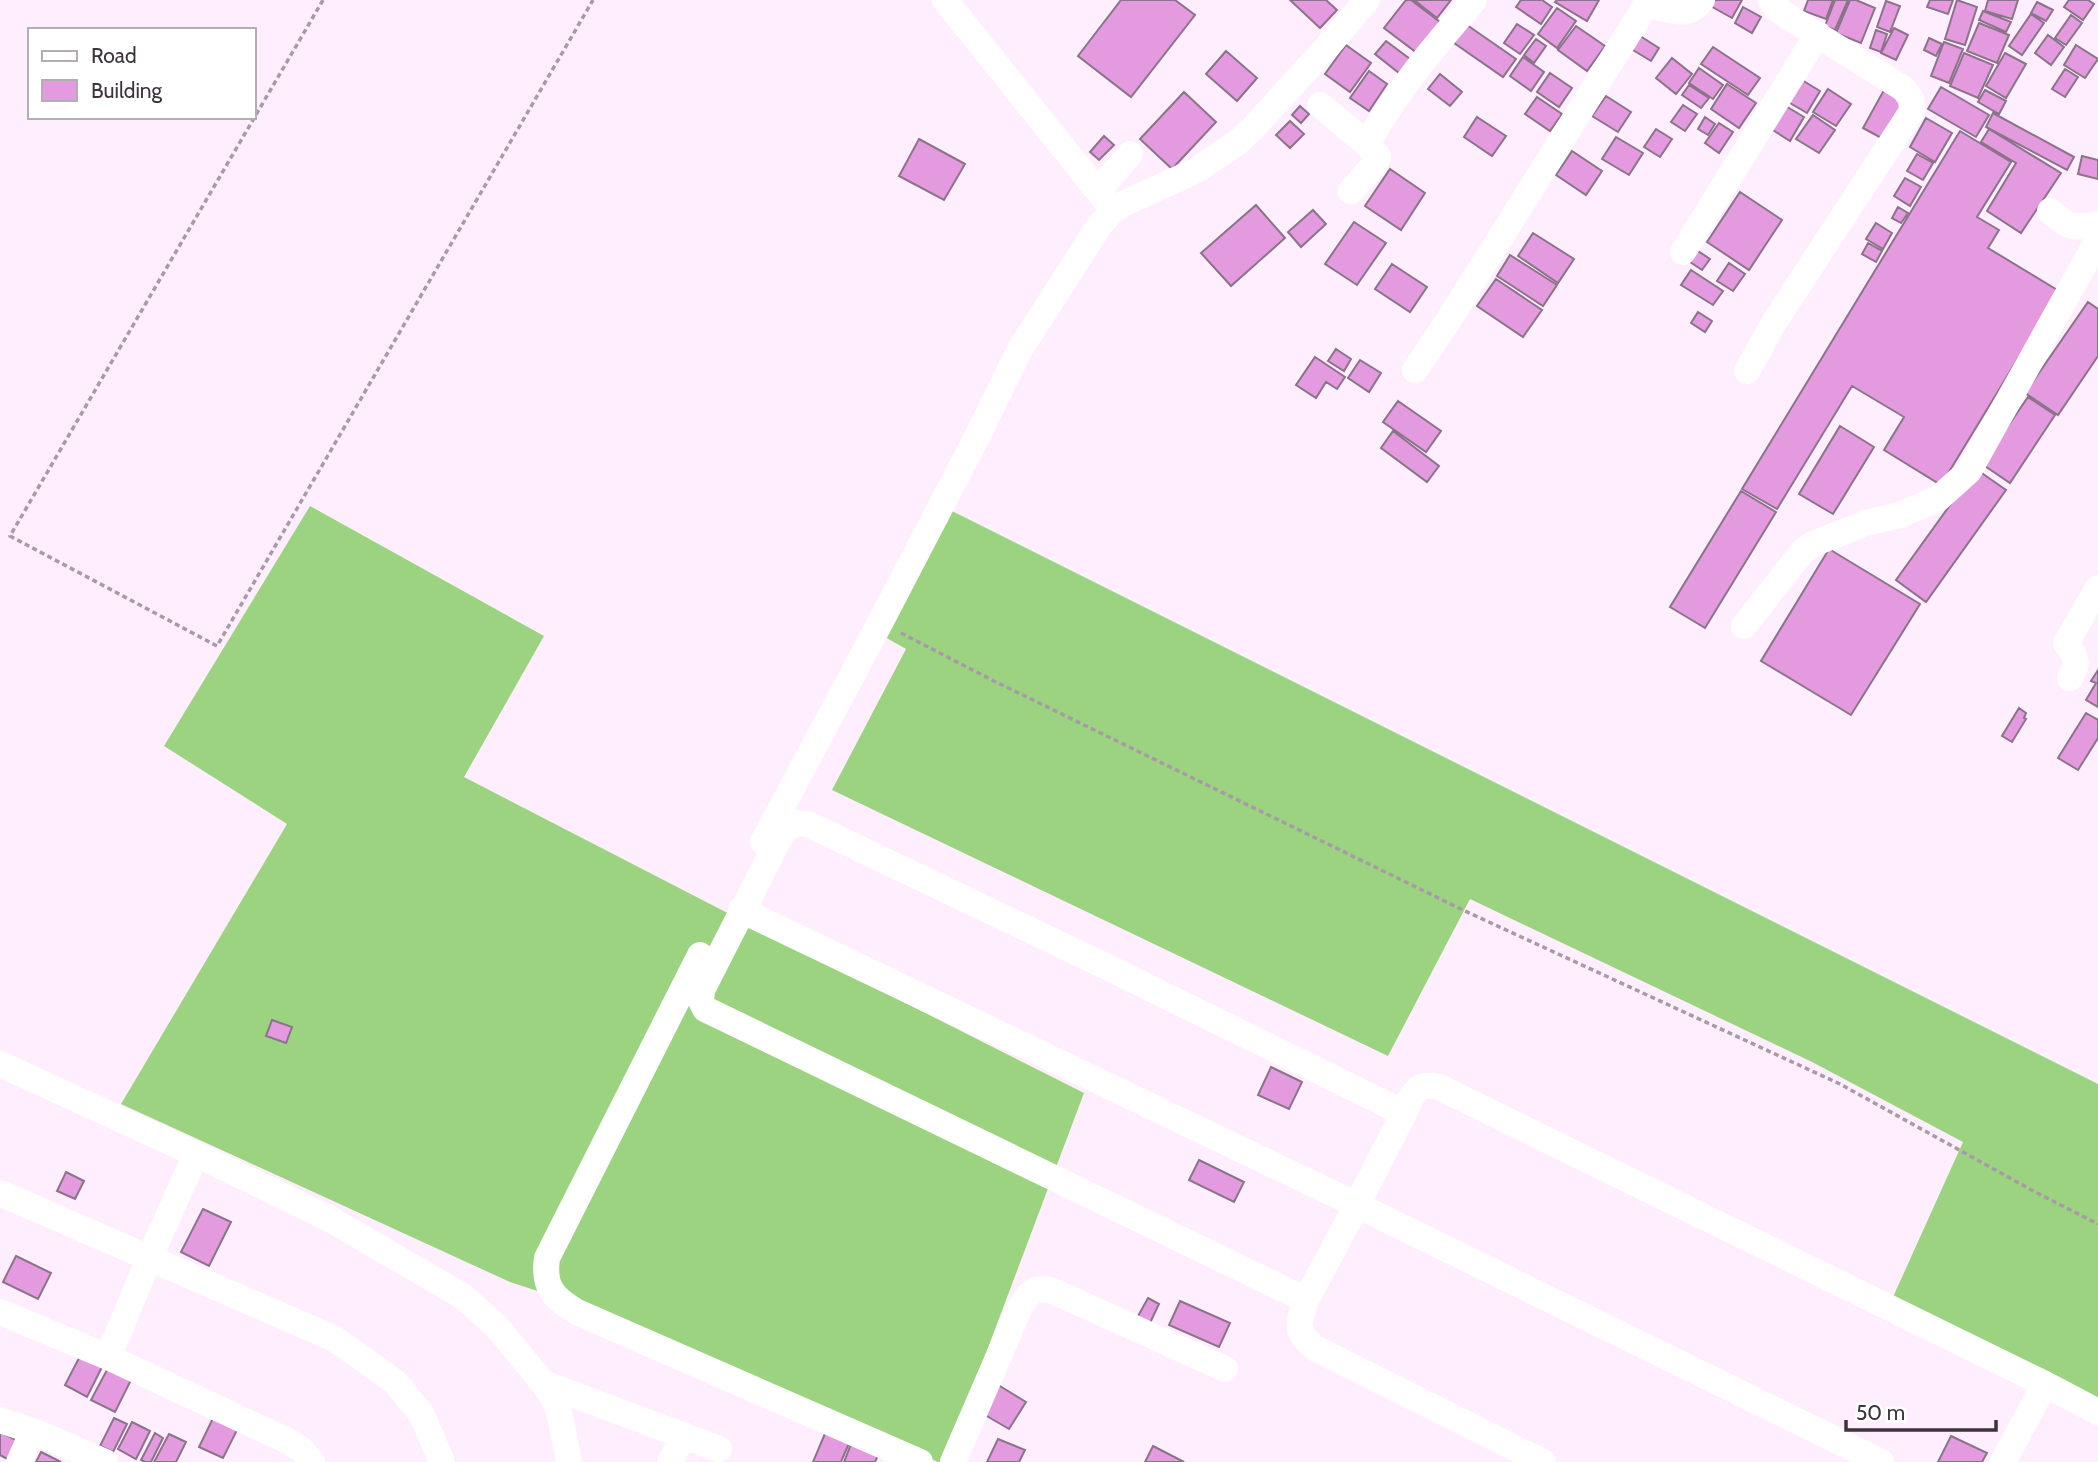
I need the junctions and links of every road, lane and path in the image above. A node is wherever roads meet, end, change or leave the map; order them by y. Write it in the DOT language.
graph roads {
  1 [pos="323,0"];
  2 [pos="593,0"];
  3 [pos="945,0"];
  4 [pos="1367,0"];
  5 [pos="1474,0"];
  6 [pos="1702,0"];
  7 [pos="1771,0"];
  8 [pos="1640,3"];
  9 [pos="1818,34"];
  10 [pos="1320,105"];
  11 [pos="256,115"];
  12 [pos="254,119"];
  13 [pos="1367,144"];
  14 [pos="1130,154"];
  15 [pos="1351,191"];
  16 [pos="1105,201"];
  17 [pos="2050,211"];
  18 [pos="2098,224"];
  19 [pos="2098,240"];
  20 [pos="1683,252"];
  21 [pos="1415,370"];
  22 [pos="1747,371"];
  23 [pos="2098,588"];
  24 [pos="880,622"];
  25 [pos="1744,626"];
  26 [pos="2070,678"];
  27 [pos="741,910"];
  28 [pos="0,1065"];
  29 [pos="1404,1112"];
  30 [pos="196,1154"];
  31 [pos="0,1193"];
  32 [pos="1357,1205"];
  33 [pos="2098,1224"];
  34 [pos="149,1259"];
  35 [pos="1306,1300"];
  36 [pos="0,1312"];
  37 [pos="108,1357"];
  38 [pos="1225,1369"];
  39 [pos="543,1383"];
  40 [pos="2045,1384"];
  41 [pos="2098,1412"];
  42 [pos="0,1420"];
  43 [pos="33,1431"];
  44 [pos="684,1436"];
  45 [pos="719,1449"];
  46 [pos="19,1462"];
  47 [pos="105,1462"];
  48 [pos="312,1462"];
  49 [pos="442,1462"];
  50 [pos="569,1462"];
  51 [pos="670,1462"];
  52 [pos="920,1462"];
  53 [pos="953,1462"];
  54 [pos="1543,1462"];
  55 [pos="1881,1462"];
  56 [pos="2003,1462"];
  1 -- 11 [label="path"];
  2 -- 12 [label="path"];
  3 -- 16 [label="street"];
  4 -- 16 [label="street"];
  5 -- 13 [label="street"];
  6 -- 8 [label="street"];
  7 -- 9 [label="street"];
  8 -- 21 [label="street"];
  9 -- 20 [label="street"];
  9 -- 22 [label="street"];
  10 -- 13 [label="street"];
  13 -- 15 [label="street"];
  14 -- 16 [label="street"];
  16 -- 24 [label="street"];
  17 -- 18 [label="street"];
  19 -- 25 [label="street"];
  23 -- 26 [label="street"];
  24 -- 33 [label="path"];
  24 -- 52 [label="street"];
  27 -- 29 [label="street"];
  27 -- 32 [label="street"];
  27 -- 35 [label="street"];
  28 -- 30 [label="street"];
  29 -- 32 [label="street"];
  29 -- 40 [label="street"];
  30 -- 34 [label="street"];
  30 -- 39 [label="street"];
  31 -- 34 [label="street"];
  32 -- 35 [label="street"];
  32 -- 55 [label="street"];
  34 -- 37 [label="street"];
  34 -- 49 [label="street"];
  35 -- 54 [label="street"];
  36 -- 37 [label="street"];
  37 -- 48 [label="street"];
  38 -- 53 [label="street"];
  39 -- 44 [label="street"];
  39 -- 50 [label="street"];
  40 -- 41 [label="street"];
  40 -- 56 [label="street"];
  42 -- 43 [label="street"];
  43 -- 46 [label="street"];
  43 -- 47 [label="street"];
  44 -- 45 [label="street"];
  44 -- 51 [label="street"];
}
